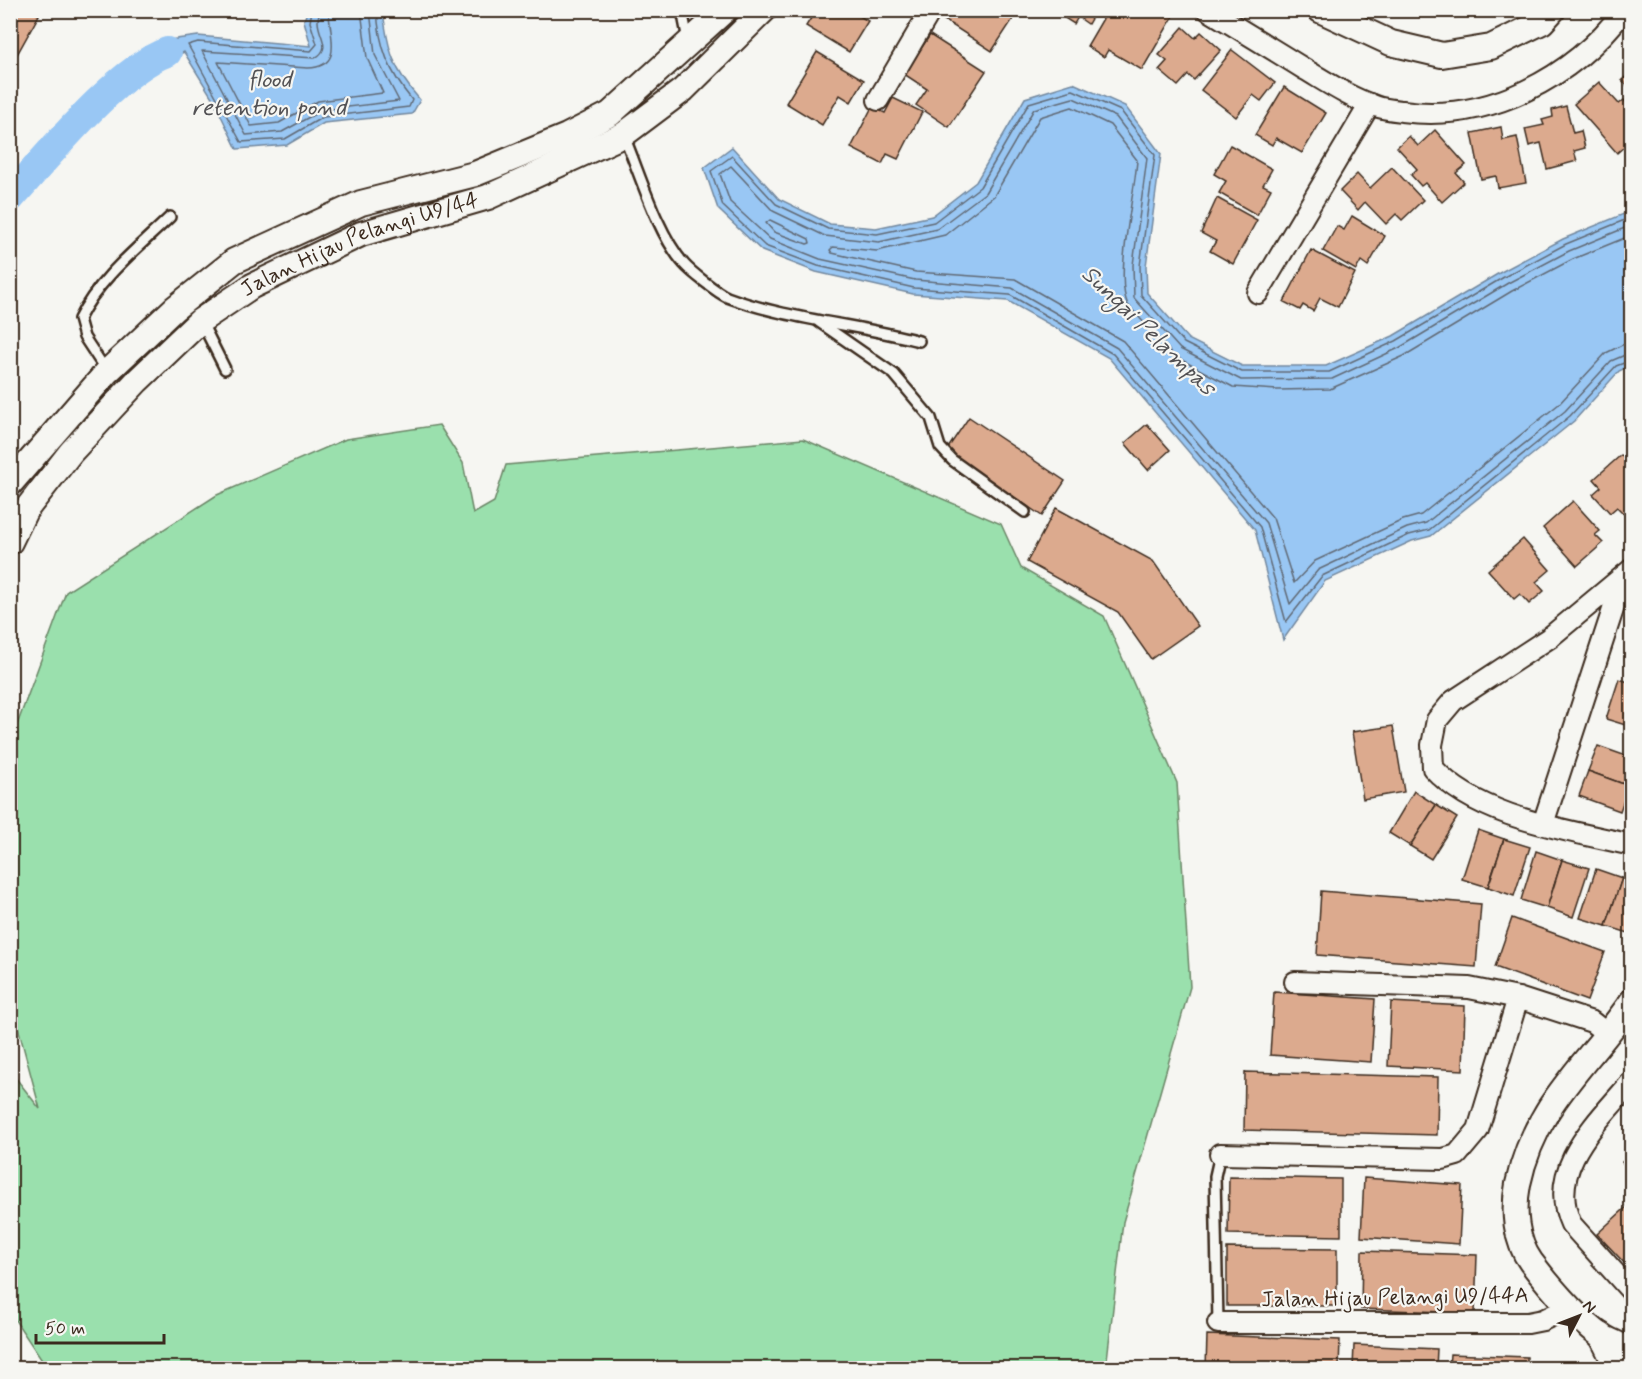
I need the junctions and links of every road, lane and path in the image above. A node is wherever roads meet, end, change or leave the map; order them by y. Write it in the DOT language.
graph roads {
  1 [pos="682,10"];
  2 [pos="725,10"];
  3 [pos="764,10"];
  4 [pos="931,10"];
  5 [pos="1208,10"];
  6 [pos="1320,10"];
  7 [pos="1553,10"];
  8 [pos="1624,10"];
  9 [pos="689,45"];
  10 [pos="878,100"];
  11 [pos="1370,104"];
  12 [pos="616,124"];
  13 [pos="170,217"];
  14 [pos="1258,293"];
  15 [pos="201,321"];
  16 [pos="818,321"];
  17 [pos="919,341"];
  18 [pos="225,369"];
  19 [pos="107,372"];
  20 [pos="10,484"];
  21 [pos="1025,512"];
  22 [pos="10,542"];
  23 [pos="1628,573"];
  24 [pos="1543,824"];
  25 [pos="1632,845"];
  26 [pos="1295,982"];
  27 [pos="1518,998"];
  28 [pos="1632,1001"];
  29 [pos="1606,1033"];
  30 [pos="1632,1081"];
  31 [pos="1220,1154"];
  32 [pos="1632,1292"];
  33 [pos="1570,1307"];
  34 [pos="1218,1323"];
  35 [pos="1601,1335"];
  36 [pos="1632,1353"];
  37 [pos="1617,1368"];
  1 -- 9 [label="lane"];
  2 -- 9 [label="street, Jalan Hijau Pelangi U9/44"];
  3 -- 12 [label="street, Jalan Hijau Pelangi U9/44"];
  4 -- 10 [label="street"];
  5 -- 11 [label="street"];
  6 -- 7 [label="street"];
  8 -- 11 [label="street"];
  9 -- 12 [label="street, Jalan Hijau Pelangi U9/44"];
  11 -- 14 [label="street"];
  12 -- 15 [label="street, Jalan Hijau Pelangi U9/44"];
  12 -- 16 [label="lane"];
  12 -- 19 [label="street, Jalan Hijau Pelangi U9/44"];
  13 -- 19 [label="lane"];
  15 -- 18 [label="lane"];
  15 -- 22 [label="street, Jalan Hijau Pelangi U9/44"];
  16 -- 17 [label="lane"];
  16 -- 21 [label="lane"];
  19 -- 20 [label="street, Jalan Hijau Pelangi U9/44"];
  23 -- 24 [label="street"];
  23 -- 24 [label="street"];
  24 -- 25 [label="street"];
  26 -- 27 [label="street"];
  27 -- 29 [label="street"];
  27 -- 31 [label="street"];
  28 -- 29 [label="street"];
  29 -- 33 [label="street"];
  30 -- 32 [label="street"];
  31 -- 34 [label="lane"];
  33 -- 34 [label="street, Jalan Hijau Pelangi U9/44A"];
  33 -- 35 [label="street"];
  35 -- 36 [label="street"];
  35 -- 37 [label="street"];
}
